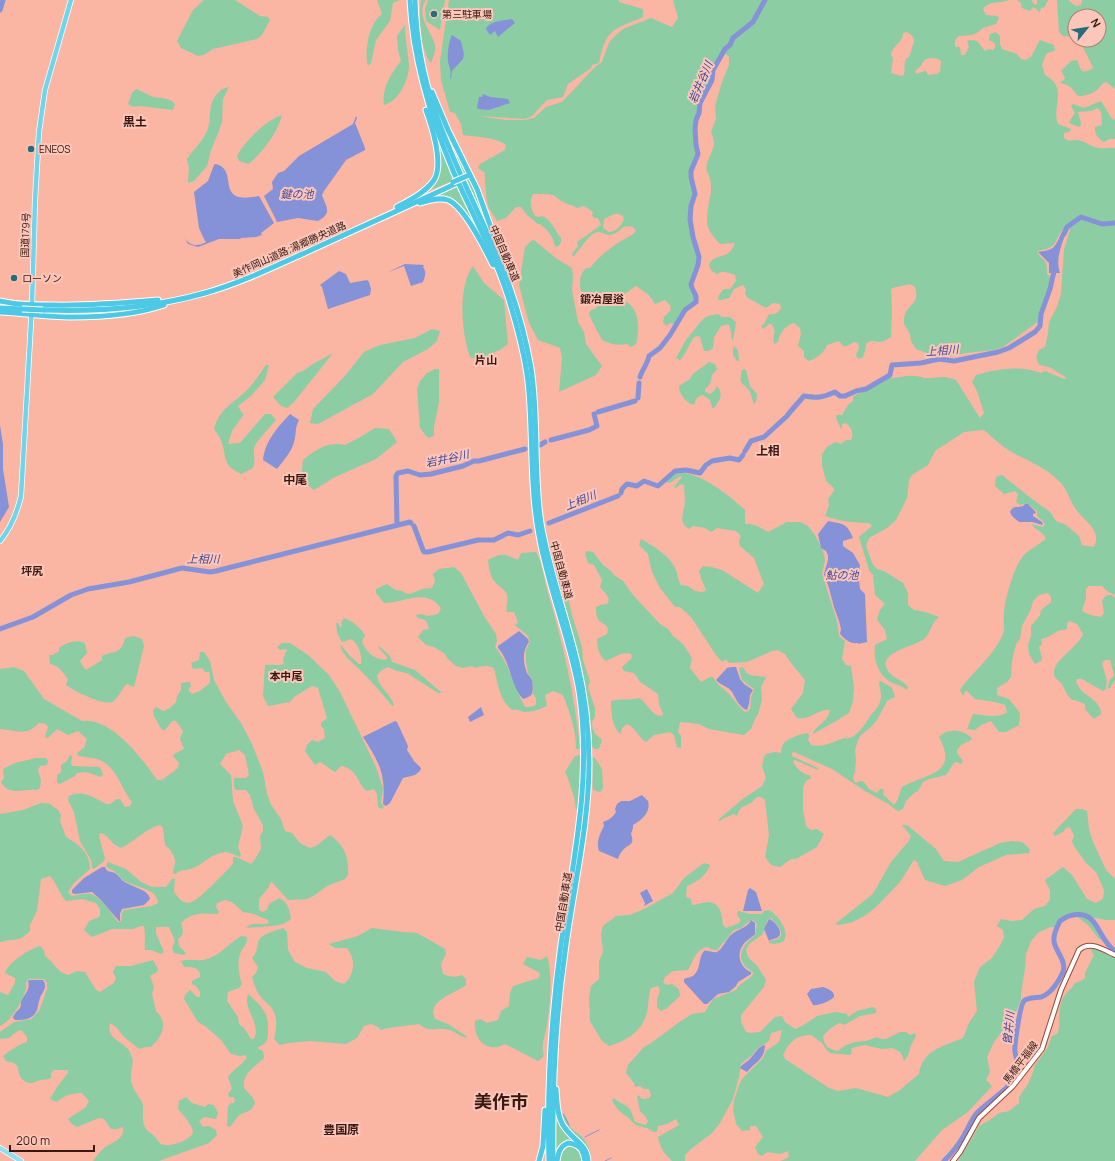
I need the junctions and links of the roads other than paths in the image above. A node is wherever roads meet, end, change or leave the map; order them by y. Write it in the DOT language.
graph roads {
  1 [pos="71,0"];
  2 [pos="410,0"];
  3 [pos="415,0"];
  4 [pos="420,49"];
  5 [pos="425,94"];
  6 [pos="468,177"];
  7 [pos="398,209"];
  8 [pos="511,290"];
  9 [pos="0,300"];
  10 [pos="152,304"];
  11 [pos="32,305"];
  12 [pos="0,308"];
  13 [pos="106,310"];
  14 [pos="0,312"];
  15 [pos="31,314"];
  16 [pos="514,314"];
  17 [pos="0,541"];
  18 [pos="1115,955"];
  19 [pos="556,1042"];
  20 [pos="550,1072"];
  21 [pos="0,1148"];
  22 [pos="21,1161"];
  23 [pos="539,1161"];
  24 [pos="549,1161"];
  25 [pos="553,1161"];
  26 [pos="556,1161"];
  27 [pos="585,1161"];
  28 [pos="588,1161"];
  29 [pos="953,1161"];
  1 -- 11 [label="highway, 国道179号"];
  2 -- 5 [label="highway, 中国自動車道"];
  3 -- 4 [label="highway, 中国自動車道"];
  4 -- 6 [label="highway"];
  4 -- 8 [label="highway, 中国自動車道"];
  5 -- 7 [label="highway"];
  5 -- 16 [label="highway, 中国自動車道"];
  6 -- 7 [label="highway, bridge"];
  6 -- 8 [label="highway"];
  7 -- 10 [label="highway, 美作岡山道路;湯郷勝央道路"];
  7 -- 16 [label="highway"];
  8 -- 19 [label="highway, 中国自動車道"];
  9 -- 11 [label="highway"];
  10 -- 13 [label="highway"];
  10 -- 13 [label="highway"];
  11 -- 13 [label="highway"];
  11 -- 15 [label="highway, 国道179号"];
  12 -- 13 [label="highway, bridge"];
  13 -- 15 [label="highway"];
  14 -- 15 [label="highway"];
  15 -- 17 [label="highway, 国道179号"];
  16 -- 20 [label="highway, 中国自動車道"];
  18 -- 29 [label="main road, 馬橋平福線"];
  19 -- 25 [label="highway, 中国自動車道"];
  19 -- 28 [label="highway"];
  20 -- 23 [label="highway"];
  20 -- 24 [label="highway, 中国自動車道"];
  21 -- 22 [label="main road"];
  26 -- 27 [label="highway"];
}
